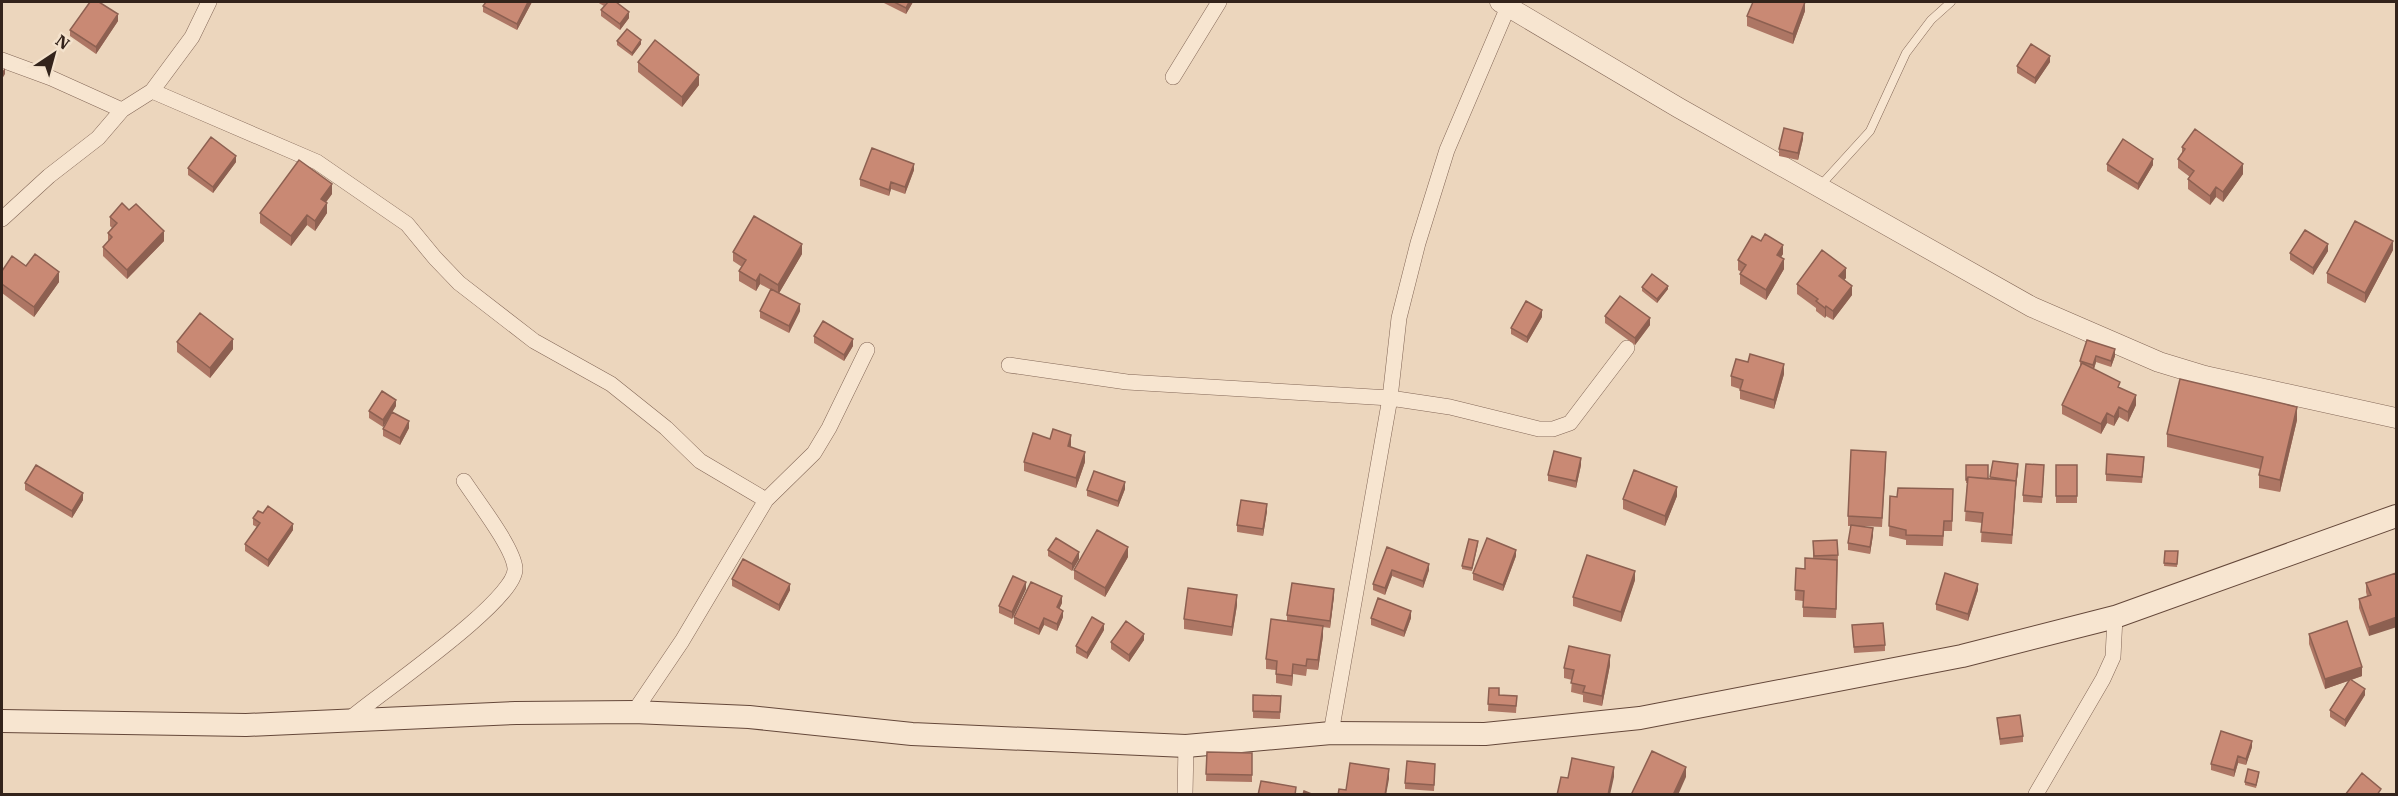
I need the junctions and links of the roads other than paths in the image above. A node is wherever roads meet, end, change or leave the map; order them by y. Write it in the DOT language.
graph roads {
  1 [pos="209,2"];
  2 [pos="1219,2"];
  3 [pos="1952,2"];
  4 [pos="1504,4"];
  5 [pos="2,60"];
  6 [pos="1173,77"];
  7 [pos="152,91"];
  8 [pos="122,110"];
  9 [pos="1820,187"];
  10 [pos="2,219"];
  11 [pos="1627,348"];
  12 [pos="867,350"];
  13 [pos="1009,364"];
  14 [pos="1390,398"];
  15 [pos="2397,418"];
  16 [pos="464,482"];
  17 [pos="766,500"];
  18 [pos="2397,516"];
  19 [pos="2115,617"];
  20 [pos="634,712"];
  21 [pos="347,721"];
  22 [pos="2,722"];
  23 [pos="1331,733"];
  24 [pos="1186,747"];
  25 [pos="1185,795"];
  26 [pos="2036,795"];
  1 -- 7 [label="street"];
  2 -- 6 [label="street"];
  3 -- 9 [label="lane"];
  4 -- 9 [label="street"];
  4 -- 14 [label="street"];
  5 -- 8 [label="street"];
  7 -- 8 [label="street"];
  7 -- 17 [label="street"];
  8 -- 10 [label="street"];
  9 -- 15 [label="street"];
  11 -- 14 [label="street"];
  12 -- 17 [label="street"];
  13 -- 14 [label="street"];
  14 -- 23 [label="street"];
  16 -- 21 [label="street"];
  17 -- 20 [label="street"];
  18 -- 19 [label="main road"];
  19 -- 23 [label="main road"];
  19 -- 26 [label="street"];
  20 -- 21 [label="main road"];
  20 -- 24 [label="main road"];
  21 -- 22 [label="main road"];
  23 -- 24 [label="main road"];
  24 -- 25 [label="street"];
}
